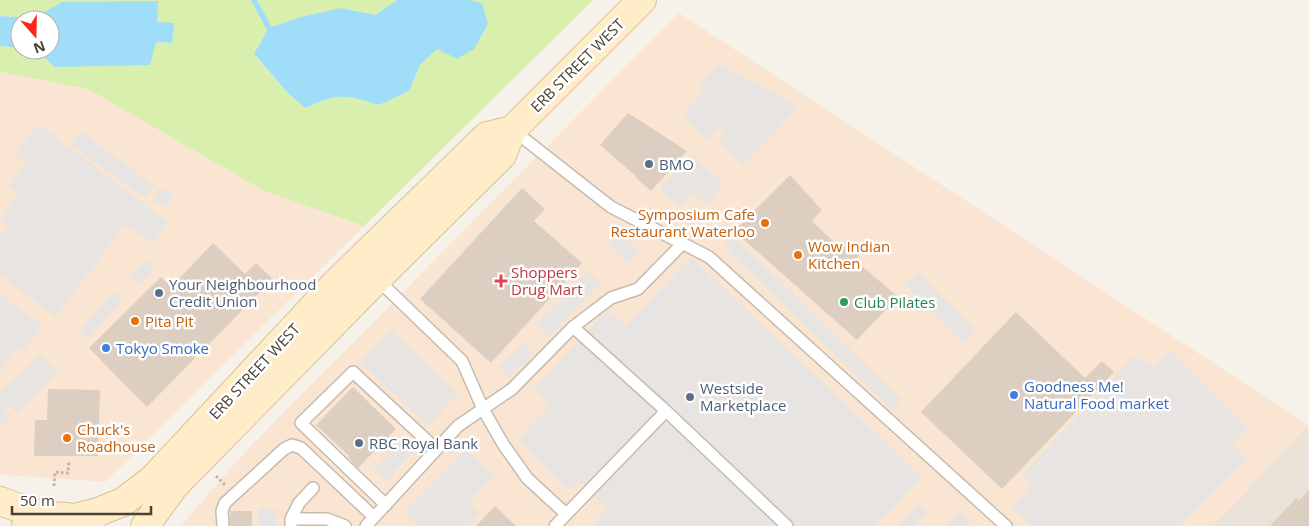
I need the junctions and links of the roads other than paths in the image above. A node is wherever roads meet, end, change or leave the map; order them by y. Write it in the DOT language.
graph roads {
  1 [pos="642,0"];
  2 [pos="512,130"];
  3 [pos="683,243"];
  4 [pos="376,279"];
  5 [pos="330,308"];
  6 [pos="573,327"];
  7 [pos="483,408"];
  8 [pos="666,411"];
  9 [pos="436,449"];
  10 [pos="313,488"];
  11 [pos="0,502"];
  12 [pos="386,505"];
  13 [pos="566,514"];
  14 [pos="36,522"];
  15 [pos="83,522"];
  16 [pos="370,522"];
  17 [pos="291,523"];
  18 [pos="145,526"];
  19 [pos="222,526"];
  20 [pos="345,526"];
  21 [pos="556,526"];
  22 [pos="787,526"];
  23 [pos="1006,526"];
  1 -- 2 [label="main road, ERB STREET WEST"];
  2 -- 3 [label="lane"];
  2 -- 4 [label="main road, ERB STREET WEST"];
  2 -- 5 [label="main road, ERB STREET WEST"];
  3 -- 6 [label="lane"];
  3 -- 23 [label="lane"];
  4 -- 5 [label="main road, ERB STREET WEST"];
  4 -- 7 [label="lane"];
  5 -- 15 [label="main road, ERB STREET WEST"];
  5 -- 18 [label="main road, ERB STREET WEST"];
  6 -- 7 [label="lane"];
  6 -- 8 [label="lane"];
  7 -- 9 [label="lane"];
  7 -- 13 [label="lane"];
  8 -- 13 [label="lane"];
  8 -- 22 [label="lane"];
  9 -- 12 [label="lane"];
  9 -- 12 [label="lane"];
  10 -- 17 [label="lane"];
  11 -- 14 [label="main road"];
  12 -- 16 [label="lane"];
  13 -- 21 [label="lane"];
  14 -- 15 [label="main road, ERB STREET WEST"];
  16 -- 19 [label="lane"];
  17 -- 20 [label="lane"];
}
